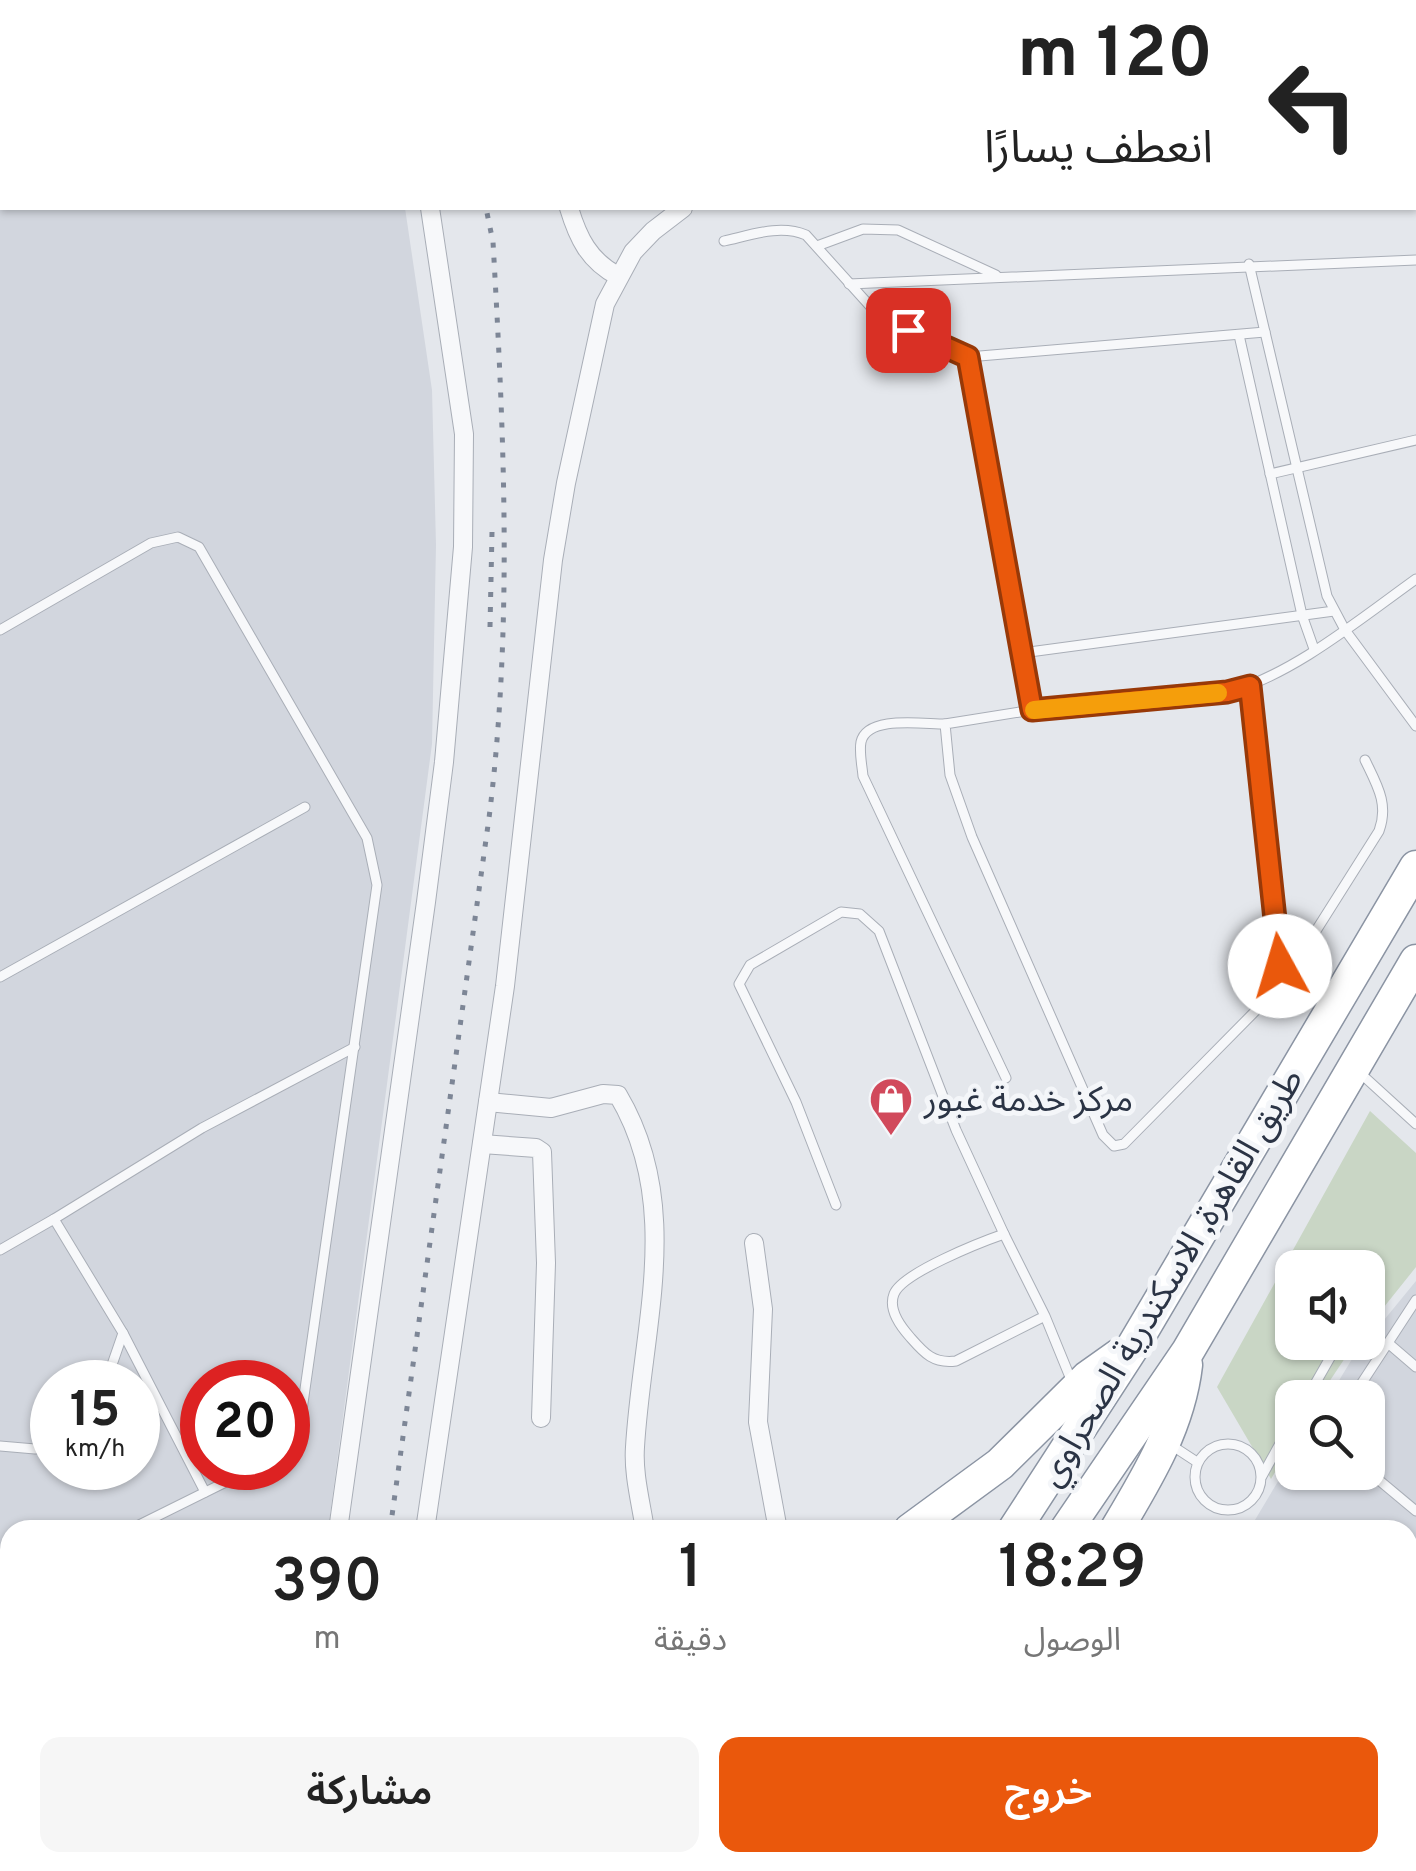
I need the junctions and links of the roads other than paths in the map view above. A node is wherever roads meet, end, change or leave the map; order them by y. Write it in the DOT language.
graph roads {
  1 [pos="430,210"];
  2 [pos="570,210"];
  3 [pos="680,210"];
  4 [pos="724,240"];
  5 [pos="817,246"];
  6 [pos="1416,260"];
  7 [pos="1250,264"];
  8 [pos="618,276"];
  9 [pos="998,276"];
  10 [pos="850,284"];
  11 [pos="1265,332"];
  12 [pos="1239,334"];
  13 [pos="968,357"];
  14 [pos="1416,440"];
  15 [pos="1296,468"];
  16 [pos="1270,474"];
  17 [pos="1416,578"];
  18 [pos="1334,611"];
  19 [pos="1302,615"];
  20 [pos="0,630"];
  21 [pos="1345,630"];
  22 [pos="1314,648"];
  23 [pos="1022,653"];
  24 [pos="1250,686"];
  25 [pos="1032,710"];
  26 [pos="944,724"];
  27 [pos="1416,726"];
  28 [pos="1365,760"];
  29 [pos="306,806"];
  30 [pos="1416,868"];
  31 [pos="1416,961"];
  32 [pos="0,978"];
  33 [pos="1282,983"];
  34 [pos="355,1047"];
  35 [pos="1354,1068"];
  36 [pos="1006,1078"];
  37 [pos="488,1102"];
  38 [pos="1416,1124"];
  39 [pos="482,1144"];
  40 [pos="836,1204"];
  41 [pos="54,1219"];
  42 [pos="1004,1234"];
  43 [pos="754,1242"];
  44 [pos="0,1250"];
  45 [pos="1416,1300"];
  46 [pos="1045,1316"];
  47 [pos="123,1334"];
  48 [pos="1388,1343"];
  49 [pos="1132,1348"];
  50 [pos="1188,1352"];
  51 [pos="114,1360"];
  52 [pos="309,1360"];
  53 [pos="1416,1367"];
  54 [pos="1364,1380"];
  55 [pos="1075,1390"];
  56 [pos="541,1418"];
  57 [pos="1165,1440"];
  58 [pos="0,1446"];
  59 [pos="30,1449"];
  60 [pos="1275,1453"];
  61 [pos="1197,1462"];
  62 [pos="1262,1476"];
  63 [pos="1385,1485"];
  64 [pos="210,1490"];
  65 [pos="206,1492"];
  66 [pos="1416,1511"];
  67 [pos="149,1520"];
  68 [pos="339,1520"];
  69 [pos="427,1520"];
  70 [pos="644,1520"];
  71 [pos="776,1520"];
  72 [pos="924,1520"];
  73 [pos="1020,1520"];
  74 [pos="1073,1520"];
  75 [pos="1121,1520"];
  1 -- 68 [label="street"];
  2 -- 8 [label="street"];
  3 -- 8 [label="street"];
  4 -- 5 [label="lane"];
  5 -- 9 [label="lane"];
  5 -- 10 [label="lane"];
  6 -- 7 [label="lane"];
  7 -- 9 [label="lane"];
  7 -- 11 [label="lane"];
  8 -- 37 [label="street"];
  9 -- 10 [label="lane"];
  10 -- 13 [label="lane"];
  11 -- 12 [label="lane"];
  11 -- 15 [label="lane"];
  12 -- 13 [label="lane"];
  12 -- 16 [label="lane"];
  13 -- 23 [label="lane"];
  14 -- 15 [label="lane"];
  15 -- 16 [label="lane"];
  15 -- 18 [label="lane"];
  16 -- 19 [label="lane"];
  17 -- 21 [label="lane"];
  18 -- 19 [label="lane"];
  18 -- 21 [label="lane"];
  19 -- 22 [label="lane"];
  19 -- 23 [label="lane"];
  20 -- 34 [label="lane"];
  21 -- 22 [label="lane"];
  21 -- 27 [label="lane"];
  22 -- 24 [label="lane"];
  23 -- 25 [label="lane"];
  24 -- 25 [label="lane"];
  24 -- 33 [label="lane"];
  25 -- 26 [label="lane"];
  26 -- 33 [label="lane"];
  26 -- 36 [label="lane"];
  28 -- 33 [label="lane"];
  29 -- 32 [label="lane"];
  30 -- 49 [label="highway, طريق القاهرة, الاسكندرية الصحراوي"];
  31 -- 35 [label="highway, طريق القاهرة, الاسكندرية الصحراوي"];
  34 -- 41 [label="lane"];
  34 -- 52 [label="lane"];
  35 -- 38 [label="lane"];
  35 -- 50 [label="highway, طريق القاهرة, الاسكندرية الصحراوي"];
  37 -- 39 [label="street"];
  37 -- 70 [label="street"];
  39 -- 56 [label="street"];
  39 -- 69 [label="street"];
  40 -- 42 [label="lane"];
  41 -- 44 [label="lane"];
  41 -- 47 [label="lane"];
  42 -- 46 [label="lane"];
  42 -- 46 [label="lane"];
  43 -- 71 [label="street"];
  45 -- 48 [label="lane"];
  46 -- 55 [label="lane"];
  47 -- 51 [label="lane"];
  47 -- 65 [label="lane"];
  48 -- 53 [label="lane"];
  48 -- 54 [label="lane"];
  49 -- 55 [label="highway"];
  49 -- 73 [label="highway, طريق القاهرة, الاسكندرية الصحراوي"];
  50 -- 57 [label="highway"];
  50 -- 74 [label="highway, طريق القاهرة, الاسكندرية الصحراوي"];
  55 -- 72 [label="highway"];
  57 -- 61 [label="lane"];
  57 -- 75 [label="highway"];
  58 -- 59 [label="lane"];
  60 -- 62 [label="lane"];
  61 -- 62 [label="lane"];
  61 -- 62 [label="lane"];
  63 -- 66 [label="lane"];
  64 -- 65 [label="lane"];
  65 -- 67 [label="lane"];
}
